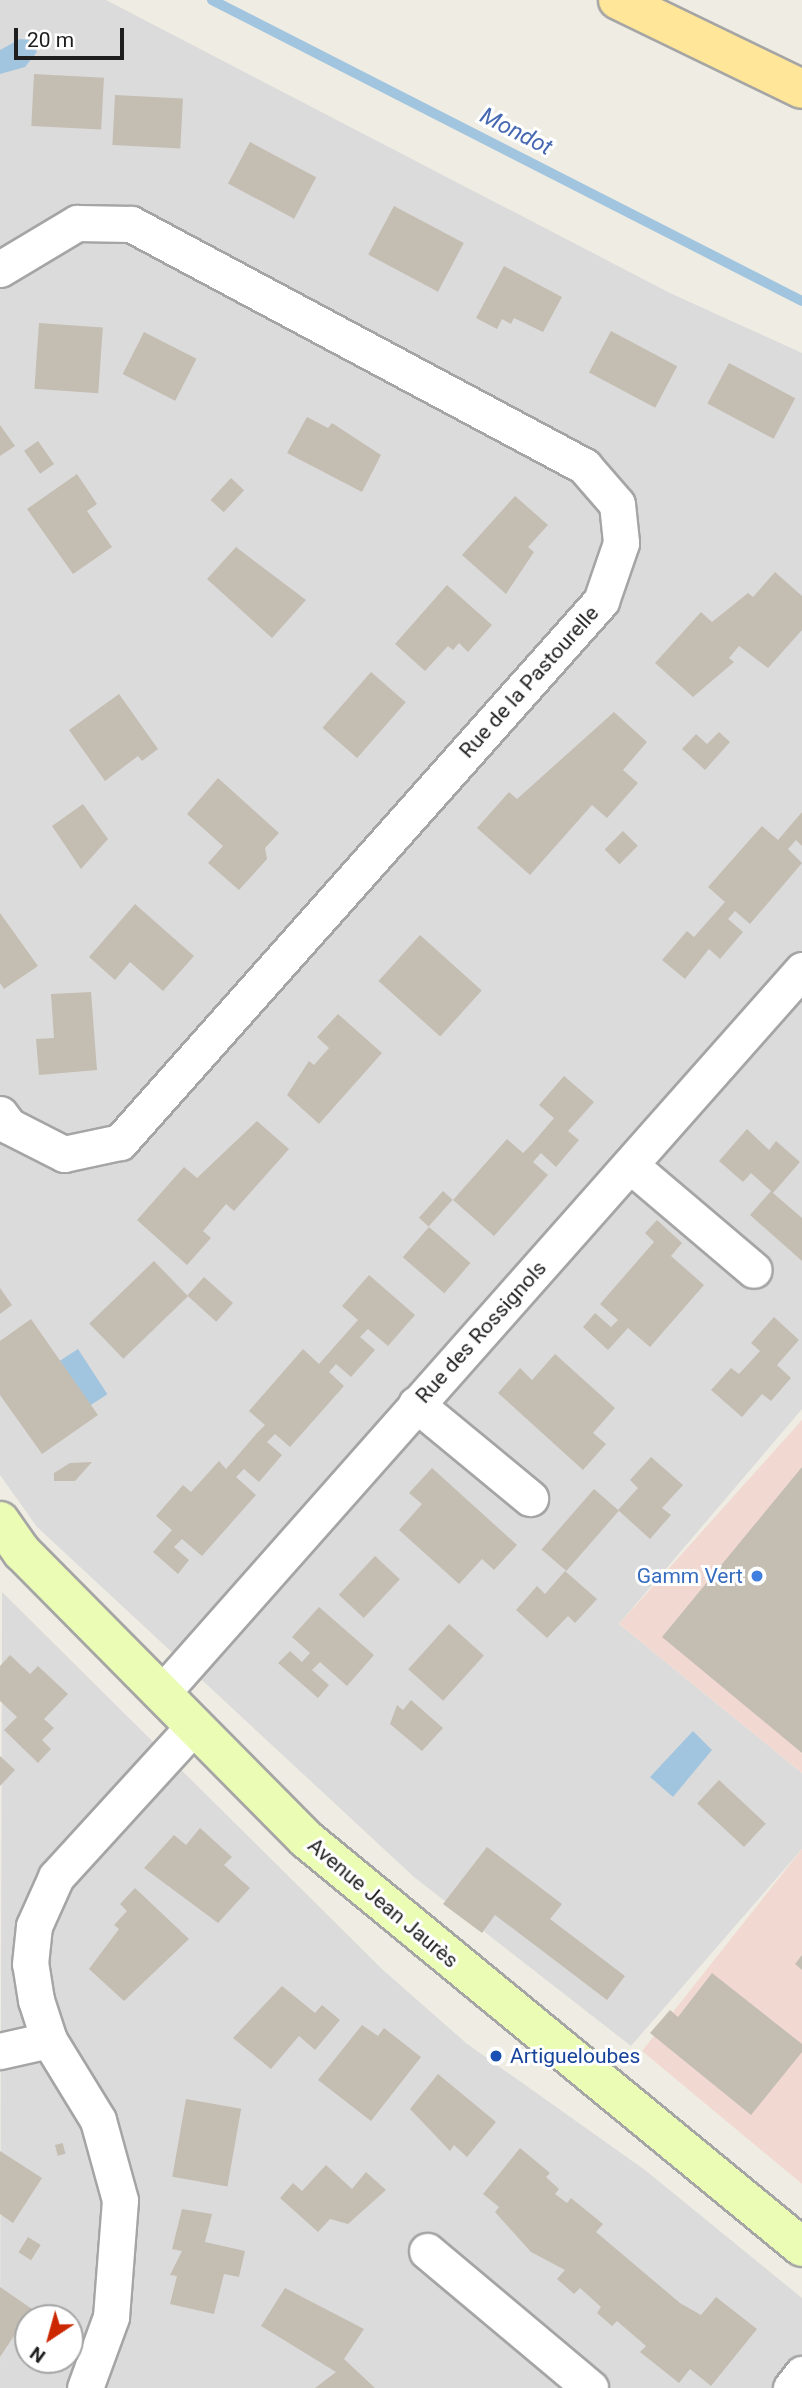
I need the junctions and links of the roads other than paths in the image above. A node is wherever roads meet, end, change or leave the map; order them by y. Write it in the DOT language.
graph roads {
  1 [pos="618,0"];
  2 [pos="802,89"];
  3 [pos="0,269"];
  4 [pos="802,970"];
  5 [pos="0,1114"];
  6 [pos="630,1165"];
  7 [pos="754,1270"];
  8 [pos="416,1404"];
  9 [pos="530,1498"];
  10 [pos="0,1521"];
  11 [pos="161,1694"];
  12 [pos="194,1726"];
  13 [pos="49,2040"];
  14 [pos="0,2051"];
  15 [pos="802,2246"];
  16 [pos="427,2251"];
  17 [pos="802,2374"];
  18 [pos="85,2388"];
  19 [pos="590,2388"];
  20 [pos="791,2388"];
  1 -- 2 [label="main road"];
  3 -- 5 [label="street, Rue de la Pastourelle"];
  4 -- 6 [label="street, Rue des Rossignols"];
  6 -- 7 [label="street"];
  6 -- 8 [label="street, Rue des Rossignols"];
  8 -- 9 [label="street"];
  8 -- 11 [label="street, Rue des Rossignols"];
  10 -- 11 [label="street, Avenue Jean Jaurès"];
  11 -- 12 [label="street, Avenue Jean Jaurès"];
  12 -- 13 [label="street"];
  12 -- 15 [label="street, Avenue Jean Jaurès"];
  13 -- 14 [label="street"];
  13 -- 18 [label="street"];
  16 -- 19 [label="street"];
  17 -- 20 [label="street"];
}
